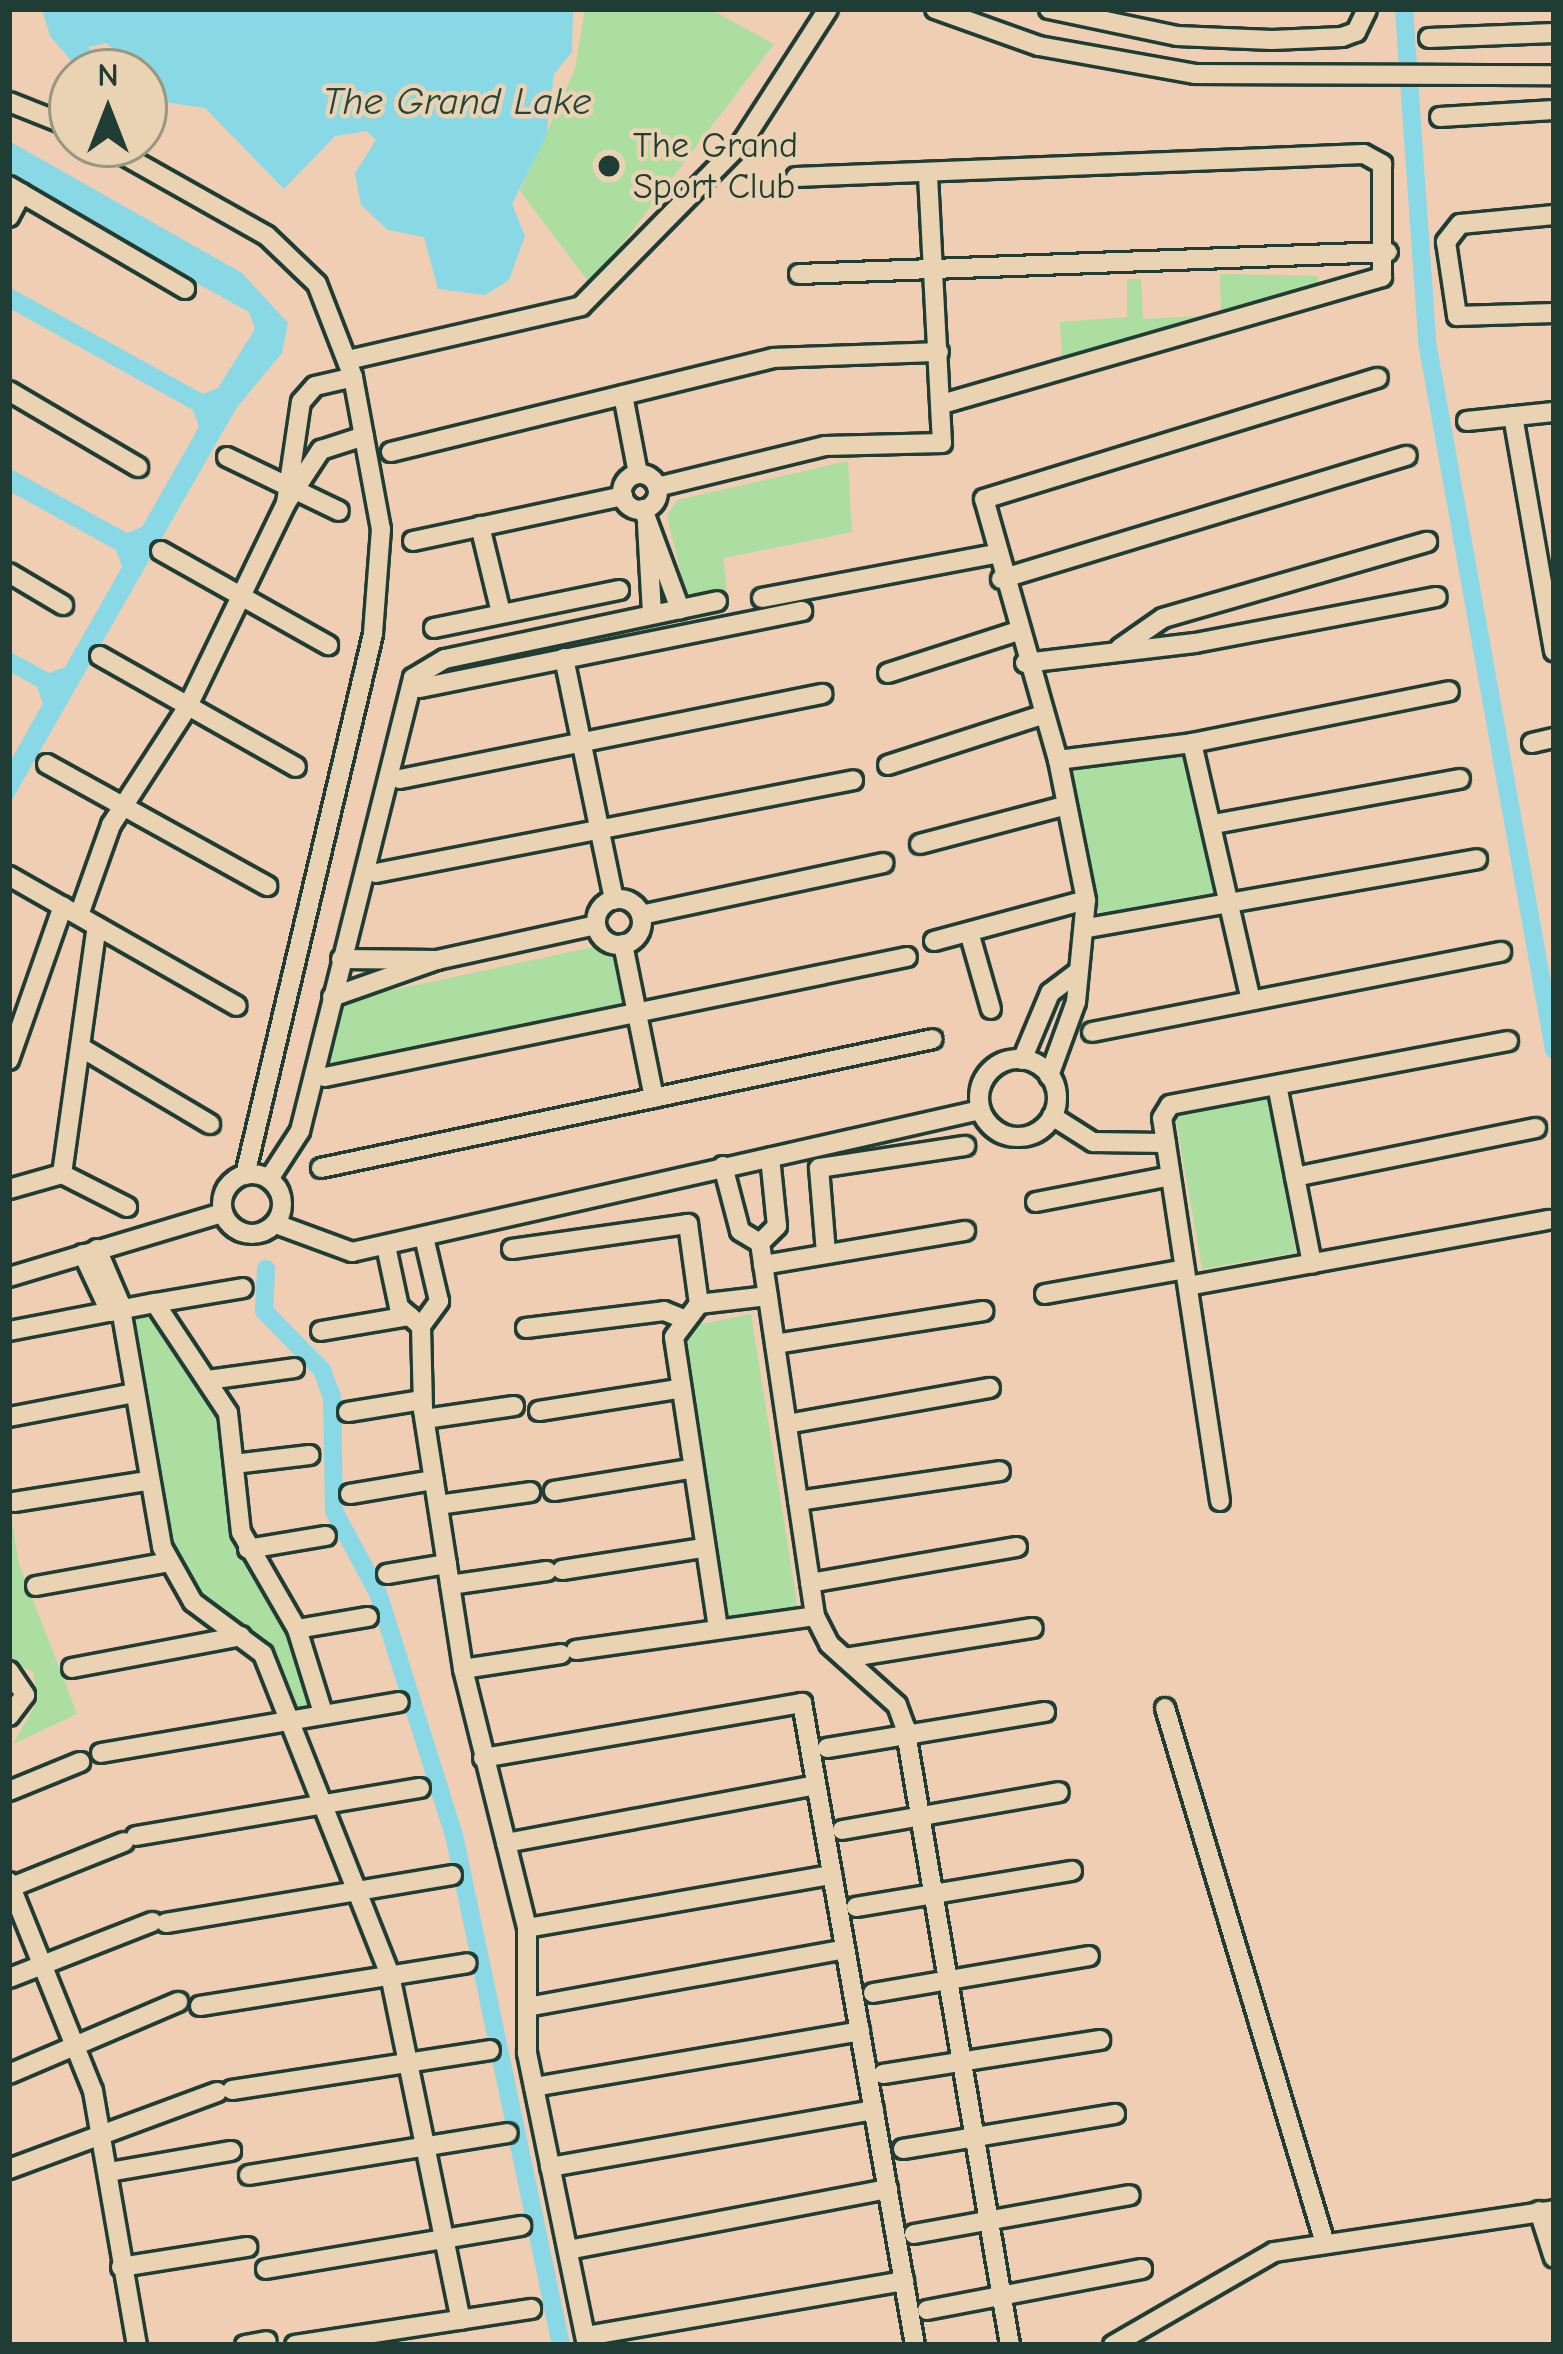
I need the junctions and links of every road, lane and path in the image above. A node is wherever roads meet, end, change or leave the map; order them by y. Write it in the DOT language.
graph roads {
  1 [pos="935,9"];
  2 [pos="1049,9"];
  3 [pos="1367,9"];
  4 [pos="825,13"];
  5 [pos="1554,33"];
  6 [pos="1429,38"];
  7 [pos="1554,75"];
  8 [pos="9,102"];
  9 [pos="1554,110"];
  10 [pos="48,117"];
  11 [pos="1439,117"];
  12 [pos="144,168"];
  13 [pos="928,173"];
  14 [pos="796,177"];
  15 [pos="16,189"];
  16 [pos="1554,215"];
  17 [pos="9,217"];
  18 [pos="1388,252"];
  19 [pos="934,270"];
  20 [pos="799,274"];
  21 [pos="185,289"];
  22 [pos="1554,313"];
  23 [pos="939,352"];
  24 [pos="350,369"];
  25 [pos="1378,378"];
  26 [pos="9,392"];
  27 [pos="623,395"];
  28 [pos="942,404"];
  29 [pos="1554,412"];
  30 [pos="1513,416"];
  31 [pos="1467,421"];
  32 [pos="364,436"];
  33 [pos="391,452"];
  34 [pos="1407,456"];
  35 [pos="226,457"];
  36 [pos="138,467"];
  37 [pos="638,474"];
  38 [pos="658,487"];
  39 [pos="288,494"];
  40 [pos="623,496"];
  41 [pos="339,512"];
  42 [pos="645,516"];
  43 [pos="480,526"];
  44 [pos="413,541"];
  45 [pos="1427,542"];
  46 [pos="161,551"];
  47 [pos="994,554"];
  48 [pos="9,573"];
  49 [pos="1001,579"];
  50 [pos="619,590"];
  51 [pos="1437,597"];
  52 [pos="244,598"];
  53 [pos="762,598"];
  54 [pos="717,601"];
  55 [pos="63,605"];
  56 [pos="680,609"];
  57 [pos="802,611"];
  58 [pos="501,613"];
  59 [pos="652,614"];
  60 [pos="434,628"];
  61 [pos="1015,632"];
  62 [pos="1552,640"];
  63 [pos="328,645"];
  64 [pos="1120,648"];
  65 [pos="100,656"];
  66 [pos="564,658"];
  67 [pos="1025,663"];
  68 [pos="888,673"];
  69 [pos="420,688"];
  70 [pos="1449,691"];
  71 [pos="823,694"];
  72 [pos="187,708"];
  73 [pos="1042,715"];
  74 [pos="1554,738"];
  75 [pos="581,742"];
  76 [pos="1192,743"];
  77 [pos="1532,743"];
  78 [pos="1058,760"];
  79 [pos="47,764"];
  80 [pos="888,765"];
  81 [pos="296,767"];
  82 [pos="400,779"];
  83 [pos="1460,779"];
  84 [pos="853,780"];
  85 [pos="123,804"];
  86 [pos="1064,806"];
  87 [pos="1214,824"];
  88 [pos="599,829"];
  89 [pos="920,844"];
  90 [pos="1477,860"];
  91 [pos="883,863"];
  92 [pos="376,873"];
  93 [pos="9,876"];
  94 [pos="267,886"];
  95 [pos="614,900"];
  96 [pos="1086,900"];
  97 [pos="1232,906"];
  98 [pos="71,910"];
  99 [pos="640,915"];
  100 [pos="596,925"];
  101 [pos="97,926"];
  102 [pos="1087,928"];
  103 [pos="969,932"];
  104 [pos="934,941"];
  105 [pos="622,944"];
  106 [pos="1501,952"];
  107 [pos="907,957"];
  108 [pos="341,959"];
  109 [pos="437,960"];
  110 [pos="1077,973"];
  111 [pos="1250,996"];
  112 [pos="332,997"];
  113 [pos="9,1006"];
  114 [pos="237,1006"];
  115 [pos="991,1009"];
  116 [pos="636,1012"];
  117 [pos="28,1016"];
  118 [pos="1092,1032"];
  119 [pos="933,1039"];
  120 [pos="1508,1041"];
  121 [pos="82,1048"];
  122 [pos="9,1060"];
  123 [pos="1022,1060"];
  124 [pos="1049,1076"];
  125 [pos="325,1077"];
  126 [pos="1277,1084"];
  127 [pos="653,1098"];
  128 [pos="980,1110"];
  129 [pos="1052,1117"];
  130 [pos="210,1124"];
  131 [pos="1536,1128"];
  132 [pos="1166,1144"];
  133 [pos="965,1146"];
  134 [pos="770,1157"];
  135 [pos="724,1166"];
  136 [pos="321,1168"];
  137 [pos="62,1174"];
  138 [pos="245,1175"];
  139 [pos="1171,1176"];
  140 [pos="1295,1177"];
  141 [pos="269,1179"];
  142 [pos="9,1189"];
  143 [pos="1036,1202"];
  144 [pos="127,1207"];
  145 [pos="223,1213"];
  146 [pos="1550,1220"];
  147 [pos="276,1224"];
  148 [pos="965,1231"];
  149 [pos="424,1238"];
  150 [pos="760,1244"];
  151 [pos="386,1246"];
  152 [pos="512,1249"];
  153 [pos="90,1252"];
  154 [pos="826,1253"];
  155 [pos="1312,1264"];
  156 [pos="764,1265"];
  157 [pos="9,1277"];
  158 [pos="1186,1278"];
  159 [pos="243,1288"];
  160 [pos="1045,1294"];
  161 [pos="768,1296"];
  162 [pos="155,1303"];
  163 [pos="699,1304"];
  164 [pos="114,1310"];
  165 [pos="983,1311"];
  166 [pos="681,1318"];
  167 [pos="415,1321"];
  168 [pos="526,1328"];
  169 [pos="9,1330"];
  170 [pos="321,1331"];
  171 [pos="775,1344"];
  172 [pos="294,1368"];
  173 [pos="208,1380"];
  174 [pos="990,1388"];
  175 [pos="678,1389"];
  176 [pos="130,1394"];
  177 [pos="514,1406"];
  178 [pos="423,1409"];
  179 [pos="539,1411"];
  180 [pos="348,1412"];
  181 [pos="9,1417"];
  182 [pos="787,1424"];
  183 [pos="309,1455"];
  184 [pos="234,1464"];
  185 [pos="689,1469"];
  186 [pos="1000,1471"];
  187 [pos="434,1480"];
  188 [pos="146,1481"];
  189 [pos="554,1491"];
  190 [pos="530,1492"];
  191 [pos="350,1494"];
  192 [pos="798,1501"];
  193 [pos="1220,1501"];
  194 [pos="14,1502"];
  195 [pos="438,1505"];
  196 [pos="326,1536"];
  197 [pos="703,1547"];
  198 [pos="1017,1547"];
  199 [pos="248,1549"];
  200 [pos="169,1562"];
  201 [pos="447,1564"];
  202 [pos="387,1574"];
  203 [pos="810,1582"];
  204 [pos="451,1585"];
  205 [pos="36,1586"];
  206 [pos="814,1616"];
  207 [pos="368,1617"];
  208 [pos="718,1628"];
  209 [pos="1033,1628"];
  210 [pos="297,1629"];
  211 [pos="241,1636"];
  212 [pos="845,1658"];
  213 [pos="72,1668"];
  214 [pos="463,1669"];
  215 [pos="9,1671"];
  216 [pos="399,1702"];
  217 [pos="1165,1708"];
  218 [pos="322,1710"];
  219 [pos="1045,1712"];
  220 [pos="9,1716"];
  221 [pos="294,1721"];
  222 [pos="906,1735"];
  223 [pos="827,1748"];
  224 [pos="101,1753"];
  225 [pos="483,1758"];
  226 [pos="80,1762"];
  227 [pos="817,1785"];
  228 [pos="420,1789"];
  229 [pos="9,1791"];
  230 [pos="1060,1792"];
  231 [pos="327,1804"];
  232 [pos="920,1816"];
  233 [pos="842,1830"];
  234 [pos="506,1843"];
  235 [pos="1072,1871"];
  236 [pos="832,1875"];
  237 [pos="452,1876"];
  238 [pos="10,1886"];
  239 [pos="360,1889"];
  240 [pos="933,1894"];
  241 [pos="856,1907"];
  242 [pos="526,1928"];
  243 [pos="845,1949"];
  244 [pos="1089,1956"];
  245 [pos="467,1964"];
  246 [pos="42,1965"];
  247 [pos="390,1975"];
  248 [pos="9,1978"];
  249 [pos="948,1980"];
  250 [pos="873,1993"];
  251 [pos="178,2002"];
  252 [pos="200,2006"];
  253 [pos="526,2007"];
  254 [pos="860,2031"];
  255 [pos="1100,2040"];
  256 [pos="75,2047"];
  257 [pos="490,2050"];
  258 [pos="412,2061"];
  259 [pos="962,2062"];
  260 [pos="9,2074"];
  261 [pos="883,2074"];
  262 [pos="534,2087"];
  263 [pos="874,2110"];
  264 [pos="1115,2114"];
  265 [pos="508,2133"];
  266 [pos="105,2138"];
  267 [pos="975,2138"];
  268 [pos="430,2145"];
  269 [pos="903,2150"];
  270 [pos="231,2151"];
  271 [pos="550,2167"];
  272 [pos="9,2169"];
  273 [pos="109,2172"];
  274 [pos="249,2175"];
  275 [pos="888,2189"];
  276 [pos="1130,2194"];
  277 [pos="1546,2211"];
  278 [pos="989,2221"];
  279 [pos="521,2226"];
  280 [pos="914,2234"];
  281 [pos="447,2238"];
  282 [pos="1324,2240"];
  283 [pos="248,2246"];
  284 [pos="568,2250"];
  285 [pos="1554,2258"];
  286 [pos="121,2266"];
  287 [pos="266,2269"];
  288 [pos="1142,2269"];
  289 [pos="904,2281"];
  290 [pos="1002,2296"];
  291 [pos="530,2309"];
  292 [pos="927,2310"];
  293 [pos="461,2320"];
  294 [pos="267,2341"];
  295 [pos="586,2341"];
  296 [pos="137,2345"];
  297 [pos="245,2345"];
  298 [pos="295,2345"];
  299 [pos="915,2345"];
  300 [pos="1010,2345"];
  301 [pos="1113,2345"];
  1 -- 7 [label="street"];
  2 -- 3 [label="street"];
  4 -- 24 [label="street"];
  5 -- 6 [label="street"];
  8 -- 10 [label="street"];
  9 -- 11 [label="street"];
  12 -- 24 [label="street"];
  13 -- 14 [label="street"];
  13 -- 18 [label="street"];
  13 -- 19 [label="street"];
  15 -- 17 [label="street"];
  15 -- 21 [label="street"];
  16 -- 22 [label="street"];
  18 -- 19 [label="street"];
  18 -- 28 [label="street"];
  19 -- 20 [label="street"];
  19 -- 23 [label="street"];
  23 -- 27 [label="street"];
  23 -- 28 [label="street"];
  24 -- 32 [label="street"];
  24 -- 39 [label="street"];
  25 -- 47 [label="street"];
  26 -- 36 [label="street"];
  27 -- 33 [label="street"];
  27 -- 37 [label="street"];
  28 -- 38 [label="street"];
  29 -- 30 [label="street"];
  30 -- 31 [label="street"];
  30 -- 62 [label="street"];
  32 -- 39 [label="street"];
  32 -- 138 [label="street"];
  34 -- 49 [label="street"];
  35 -- 39 [label="street"];
  37 -- 38 [label="street"];
  37 -- 40 [label="street"];
  38 -- 42 [label="street"];
  39 -- 41 [label="street"];
  39 -- 52 [label="street"];
  40 -- 42 [label="street"];
  40 -- 43 [label="street"];
  42 -- 56 [label="street"];
  42 -- 59 [label="street"];
  43 -- 44 [label="street"];
  43 -- 58 [label="street"];
  45 -- 64 [label="street"];
  46 -- 52 [label="street"];
  47 -- 49 [label="street"];
  47 -- 53 [label="street"];
  48 -- 55 [label="street"];
  49 -- 61 [label="street"];
  50 -- 58 [label="street"];
  51 -- 64 [label="street"];
  52 -- 63 [label="street"];
  52 -- 72 [label="street"];
  54 -- 56 [label="street"];
  56 -- 59 [label="street"];
  57 -- 66 [label="street"];
  58 -- 60 [label="street"];
  59 -- 108 [label="street"];
  61 -- 67 [label="street"];
  61 -- 68 [label="street"];
  64 -- 67 [label="street"];
  65 -- 72 [label="street"];
  66 -- 69 [label="street"];
  66 -- 75 [label="street"];
  67 -- 73 [label="street"];
  70 -- 76 [label="street"];
  71 -- 75 [label="street"];
  72 -- 81 [label="street"];
  72 -- 85 [label="street"];
  73 -- 78 [label="street"];
  73 -- 80 [label="street"];
  74 -- 77 [label="street"];
  75 -- 82 [label="street"];
  75 -- 88 [label="street"];
  76 -- 78 [label="street"];
  76 -- 87 [label="street"];
  78 -- 86 [label="street"];
  79 -- 85 [label="street"];
  83 -- 87 [label="street"];
  84 -- 88 [label="street"];
  85 -- 94 [label="street"];
  85 -- 98 [label="street"];
  86 -- 89 [label="street"];
  86 -- 96 [label="street"];
  87 -- 97 [label="street"];
  88 -- 92 [label="street"];
  88 -- 95 [label="street"];
  90 -- 97 [label="street"];
  91 -- 99 [label="street"];
  93 -- 98 [label="street"];
  95 -- 99 [label="street"];
  95 -- 100 [label="street"];
  96 -- 102 [label="street"];
  96 -- 103 [label="street"];
  97 -- 102 [label="street"];
  97 -- 111 [label="street"];
  98 -- 101 [label="street"];
  98 -- 117 [label="street"];
  99 -- 105 [label="street"];
  100 -- 105 [label="street"];
  100 -- 109 [label="street"];
  101 -- 114 [label="street"];
  101 -- 121 [label="street"];
  102 -- 110 [label="street"];
  103 -- 104 [label="street"];
  103 -- 115 [label="street"];
  105 -- 116 [label="street"];
  106 -- 111 [label="street"];
  107 -- 116 [label="street"];
  108 -- 109 [label="street"];
  108 -- 112 [label="street"];
  109 -- 112 [label="street"];
  110 -- 123 [label="street"];
  110 -- 124 [label="street"];
  111 -- 118 [label="street"];
  112 -- 141 [label="street"];
  113 -- 117 [label="street"];
  116 -- 125 [label="street"];
  116 -- 127 [label="street"];
  117 -- 122 [label="street"];
  119 -- 127 [label="street"];
  120 -- 126 [label="street"];
  121 -- 130 [label="street"];
  121 -- 137 [label="street"];
  123 -- 124 [label="street"];
  123 -- 128 [label="street"];
  124 -- 129 [label="street"];
  126 -- 132 [label="street"];
  126 -- 140 [label="street"];
  127 -- 136 [label="street"];
  128 -- 129 [label="street"];
  128 -- 134 [label="street"];
  129 -- 132 [label="street"];
  131 -- 140 [label="street"];
  132 -- 139 [label="street"];
  133 -- 154 [label="street"];
  134 -- 135 [label="street"];
  134 -- 150 [label="street"];
  135 -- 149 [label="street"];
  135 -- 150 [label="street"];
  137 -- 142 [label="street"];
  137 -- 144 [label="street"];
  138 -- 141 [label="street"];
  138 -- 145 [label="street"];
  139 -- 143 [label="street"];
  139 -- 158 [label="street"];
  140 -- 155 [label="street"];
  141 -- 147 [label="street"];
  145 -- 147 [label="street"];
  145 -- 153 [label="street"];
  146 -- 155 [label="street"];
  147 -- 151 [label="street"];
  148 -- 154 [label="street"];
  149 -- 151 [label="street"];
  149 -- 167 [label="street"];
  150 -- 156 [label="street"];
  151 -- 167 [label="street"];
  152 -- 163 [label="street"];
  153 -- 157 [label="street"];
  153 -- 164 [label="street"];
  154 -- 156 [label="street"];
  155 -- 158 [label="street"];
  156 -- 161 [label="street"];
  158 -- 160 [label="street"];
  158 -- 193 [label="street"];
  159 -- 162 [label="street"];
  161 -- 163 [label="street"];
  161 -- 171 [label="street"];
  162 -- 164 [label="street"];
  162 -- 173 [label="street"];
  163 -- 166 [label="street"];
  164 -- 169 [label="street"];
  164 -- 176 [label="street"];
  165 -- 171 [label="street"];
  166 -- 168 [label="street"];
  166 -- 175 [label="street"];
  167 -- 170 [label="street"];
  167 -- 178 [label="street"];
  171 -- 182 [label="street"];
  172 -- 173 [label="street"];
  173 -- 184 [label="street"];
  174 -- 182 [label="street"];
  175 -- 179 [label="street"];
  175 -- 185 [label="street"];
  176 -- 181 [label="street"];
  176 -- 188 [label="street"];
  177 -- 178 [label="street"];
  178 -- 180 [label="street"];
  178 -- 187 [label="street"];
  182 -- 192 [label="street"];
  183 -- 184 [label="street"];
  184 -- 199 [label="street"];
  185 -- 189 [label="street"];
  185 -- 197 [label="street"];
  186 -- 192 [label="street"];
  187 -- 191 [label="street"];
  187 -- 195 [label="street"];
  188 -- 194 [label="street"];
  188 -- 200 [label="street"];
  190 -- 195 [label="street"];
  192 -- 203 [label="street"];
  195 -- 201 [label="street"];
  196 -- 199 [label="street"];
  197 -- 204 [label="street"];
  197 -- 208 [label="street"];
  198 -- 203 [label="street"];
  199 -- 210 [label="street"];
  200 -- 205 [label="street"];
  200 -- 211 [label="street"];
  201 -- 202 [label="street"];
  201 -- 204 [label="street"];
  203 -- 206 [label="street"];
  204 -- 214 [label="street"];
  206 -- 208 [label="street"];
  206 -- 212 [label="street"];
  207 -- 210 [label="street"];
  208 -- 214 [label="street"];
  209 -- 212 [label="street"];
  210 -- 218 [label="street"];
  211 -- 213 [label="street"];
  211 -- 221 [label="street"];
  212 -- 222 [label="street"];
  214 -- 225 [label="street"];
  215 -- 220 [label="street"];
  216 -- 218 [label="street"];
  217 -- 282 [label="street"];
  218 -- 221 [label="street"];
  219 -- 222 [label="street"];
  221 -- 224 [label="street"];
  221 -- 231 [label="street"];
  222 -- 223 [label="street"];
  222 -- 232 [label="street"];
  225 -- 227 [label="street"];
  225 -- 234 [label="street"];
  226 -- 229 [label="street"];
  227 -- 234 [label="street"];
  227 -- 236 [label="street"];
  228 -- 231 [label="street"];
  230 -- 232 [label="street"];
  231 -- 238 [label="street"];
  231 -- 239 [label="street"];
  232 -- 233 [label="street"];
  232 -- 240 [label="street"];
  234 -- 242 [label="street"];
  235 -- 240 [label="street"];
  236 -- 242 [label="street"];
  236 -- 243 [label="street"];
  237 -- 239 [label="street"];
  238 -- 246 [label="street"];
  239 -- 246 [label="street"];
  239 -- 247 [label="street"];
  240 -- 241 [label="street"];
  240 -- 249 [label="street"];
  242 -- 253 [label="street"];
  243 -- 253 [label="street"];
  243 -- 254 [label="street"];
  244 -- 249 [label="street"];
  245 -- 247 [label="street"];
  246 -- 248 [label="street"];
  246 -- 256 [label="street"];
  247 -- 252 [label="street"];
  247 -- 258 [label="street"];
  249 -- 250 [label="street"];
  249 -- 259 [label="street"];
  251 -- 256 [label="street"];
  253 -- 262 [label="street"];
  254 -- 262 [label="street"];
  254 -- 263 [label="street"];
  255 -- 259 [label="street"];
  256 -- 260 [label="street"];
  256 -- 266 [label="street"];
  257 -- 258 [label="street"];
  258 -- 266 [label="street"];
  258 -- 268 [label="street"];
  259 -- 261 [label="street"];
  259 -- 267 [label="street"];
  262 -- 271 [label="street"];
  263 -- 271 [label="street"];
  263 -- 275 [label="street"];
  264 -- 267 [label="street"];
  265 -- 268 [label="street"];
  266 -- 272 [label="street"];
  266 -- 273 [label="street"];
  267 -- 269 [label="street"];
  267 -- 278 [label="street"];
  268 -- 274 [label="street"];
  268 -- 281 [label="street"];
  270 -- 273 [label="street"];
  271 -- 284 [label="street"];
  273 -- 286 [label="street"];
  275 -- 284 [label="street"];
  275 -- 289 [label="street"];
  276 -- 278 [label="street"];
  277 -- 282 [label="street"];
  277 -- 285 [label="street"];
  278 -- 280 [label="street"];
  278 -- 290 [label="street"];
  279 -- 281 [label="street"];
  281 -- 287 [label="street"];
  281 -- 293 [label="street"];
  282 -- 301 [label="street"];
  283 -- 286 [label="street"];
  284 -- 295 [label="street"];
  286 -- 296 [label="street"];
  288 -- 290 [label="street"];
  289 -- 295 [label="street"];
  289 -- 299 [label="street"];
  290 -- 292 [label="street"];
  290 -- 300 [label="street"];
  291 -- 293 [label="street"];
  293 -- 298 [label="street"];
  294 -- 297 [label="street"];
}
